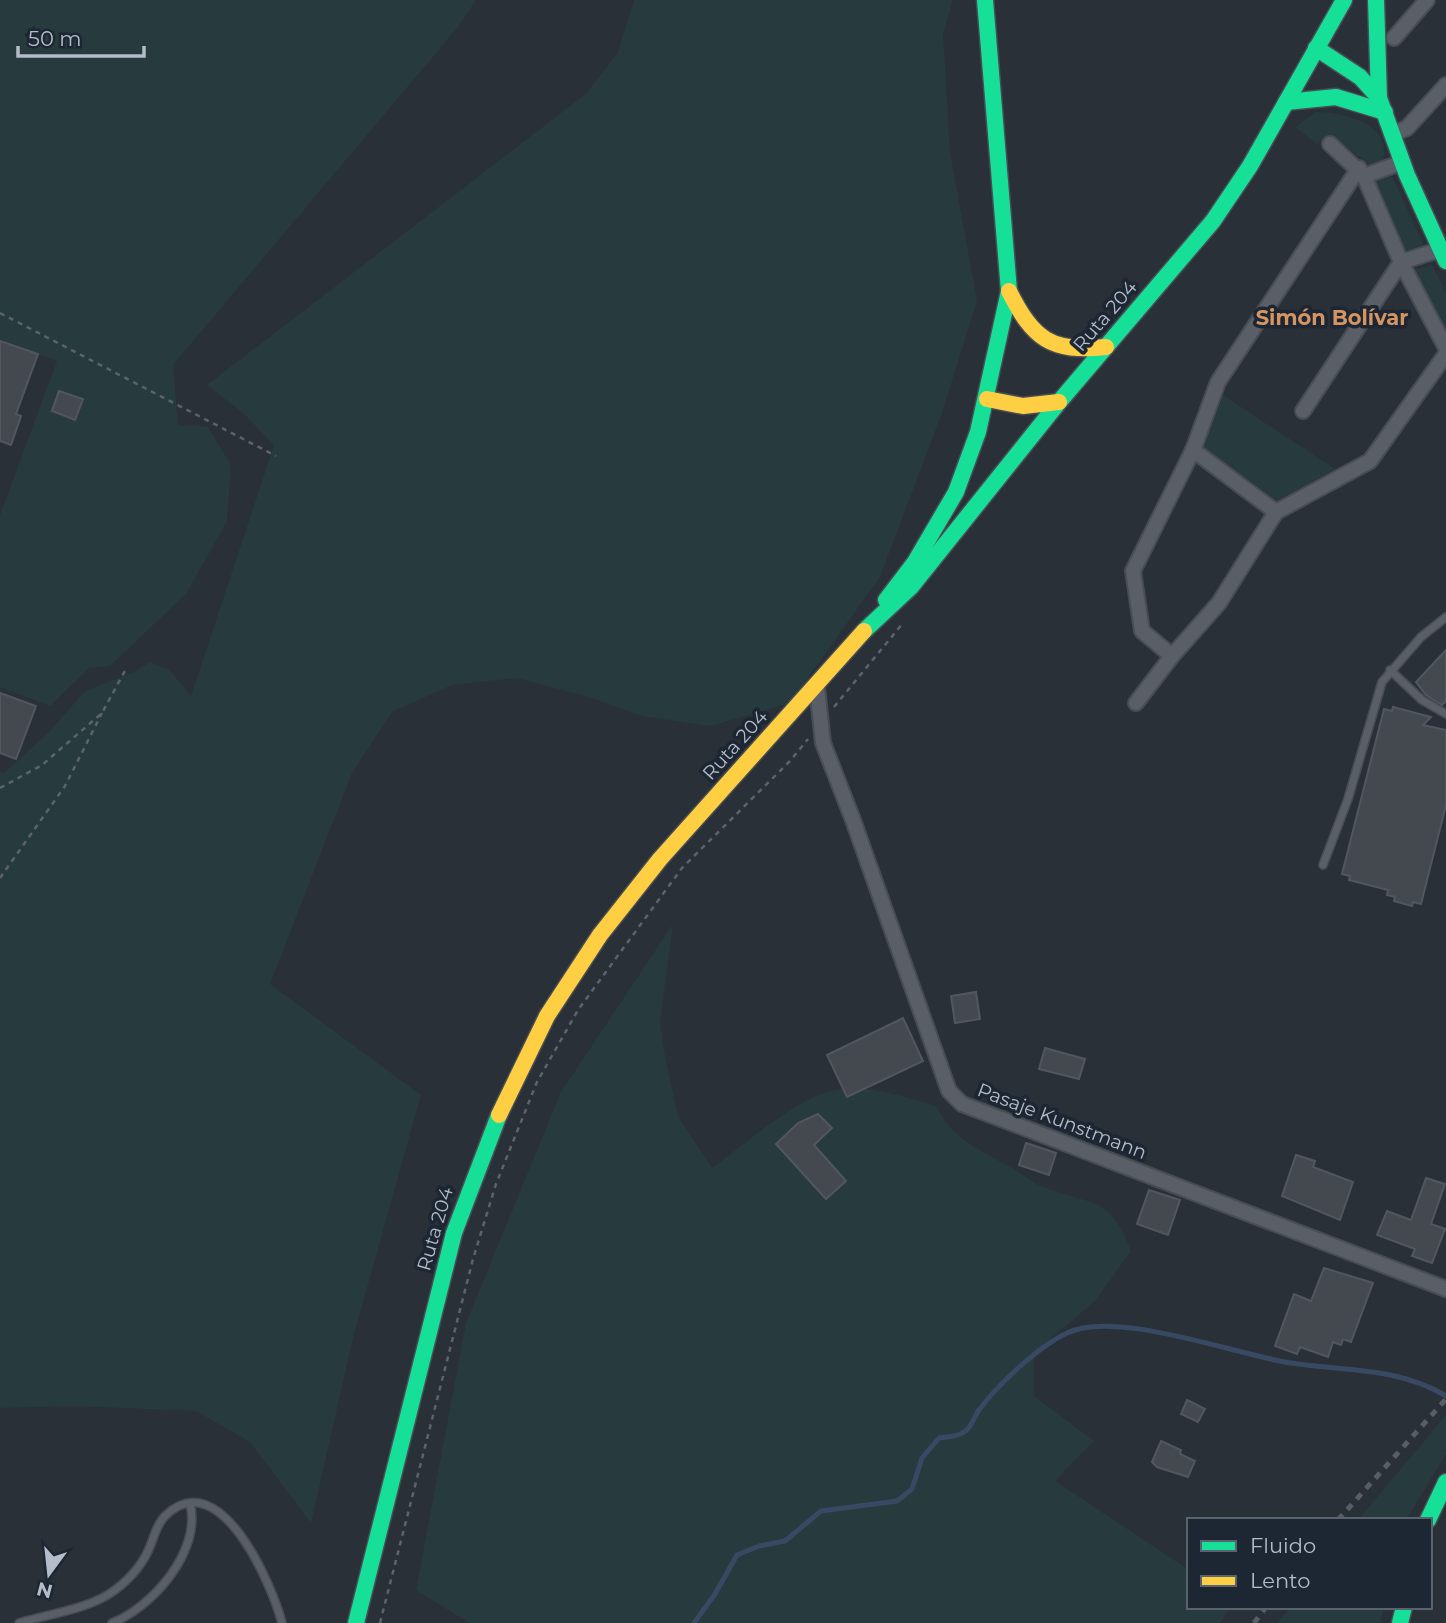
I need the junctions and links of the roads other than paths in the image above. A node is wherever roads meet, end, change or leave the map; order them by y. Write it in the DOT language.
graph roads {
  1 [pos="985,0"];
  2 [pos="1344,0"];
  3 [pos="1376,0"];
  4 [pos="1427,0"];
  5 [pos="1394,38"];
  6 [pos="1316,48"];
  7 [pos="1444,91"];
  8 [pos="1286,102"];
  9 [pos="1382,105"];
  10 [pos="1393,134"];
  11 [pos="1330,144"];
  12 [pos="1403,162"];
  13 [pos="1362,172"];
  14 [pos="1443,255"];
  15 [pos="1401,262"];
  16 [pos="1009,291"];
  17 [pos="1106,346"];
  18 [pos="1446,348"];
  19 [pos="1446,354"];
  20 [pos="987,399"];
  21 [pos="1059,402"];
  22 [pos="1303,411"];
  23 [pos="1193,450"];
  24 [pos="1276,512"];
  25 [pos="1446,617"];
  26 [pos="859,636"];
  27 [pos="1172,656"];
  28 [pos="1390,670"];
  29 [pos="817,687"];
  30 [pos="1136,703"];
  31 [pos="1446,714"];
  32 [pos="1323,865"];
  33 [pos="1446,1289"];
  34 [pos="1446,1482"];
  35 [pos="190,1504"];
  36 [pos="1429,1518"];
  37 [pos="19,1623"];
  38 [pos="111,1623"];
  39 [pos="282,1623"];
  40 [pos="356,1623"];
  1 -- 16 [label="main road"];
  2 -- 6 [label="main road, Ruta 204"];
  3 -- 9 [label="main road"];
  4 -- 5 [label="street"];
  6 -- 8 [label="main road, Ruta 204"];
  6 -- 9 [label="main road"];
  7 -- 10 [label="street"];
  8 -- 9 [label="main road"];
  8 -- 17 [label="main road, Ruta 204"];
  9 -- 10 [label="main road"];
  10 -- 12 [label="main road"];
  11 -- 13 [label="street"];
  12 -- 13 [label="street"];
  12 -- 14 [label="main road"];
  13 -- 15 [label="street"];
  13 -- 23 [label="street"];
  14 -- 15 [label="street"];
  15 -- 18 [label="street"];
  15 -- 22 [label="street"];
  16 -- 17 [label="main road"];
  16 -- 20 [label="main road"];
  17 -- 21 [label="main road, Ruta 204"];
  19 -- 24 [label="street"];
  20 -- 21 [label="main road"];
  20 -- 26 [label="main road"];
  21 -- 26 [label="main road, Ruta 204"];
  23 -- 24 [label="street"];
  23 -- 27 [label="street"];
  24 -- 27 [label="street"];
  25 -- 28 [label="lane"];
  26 -- 29 [label="main road, Ruta 204"];
  27 -- 30 [label="street"];
  28 -- 31 [label="lane"];
  28 -- 32 [label="lane"];
  29 -- 33 [label="street, Pasaje Kunstmann"];
  29 -- 40 [label="main road, Ruta 204"];
  34 -- 36 [label="main road"];
  35 -- 37 [label="lane"];
  35 -- 38 [label="lane"];
  35 -- 39 [label="lane"];
}
